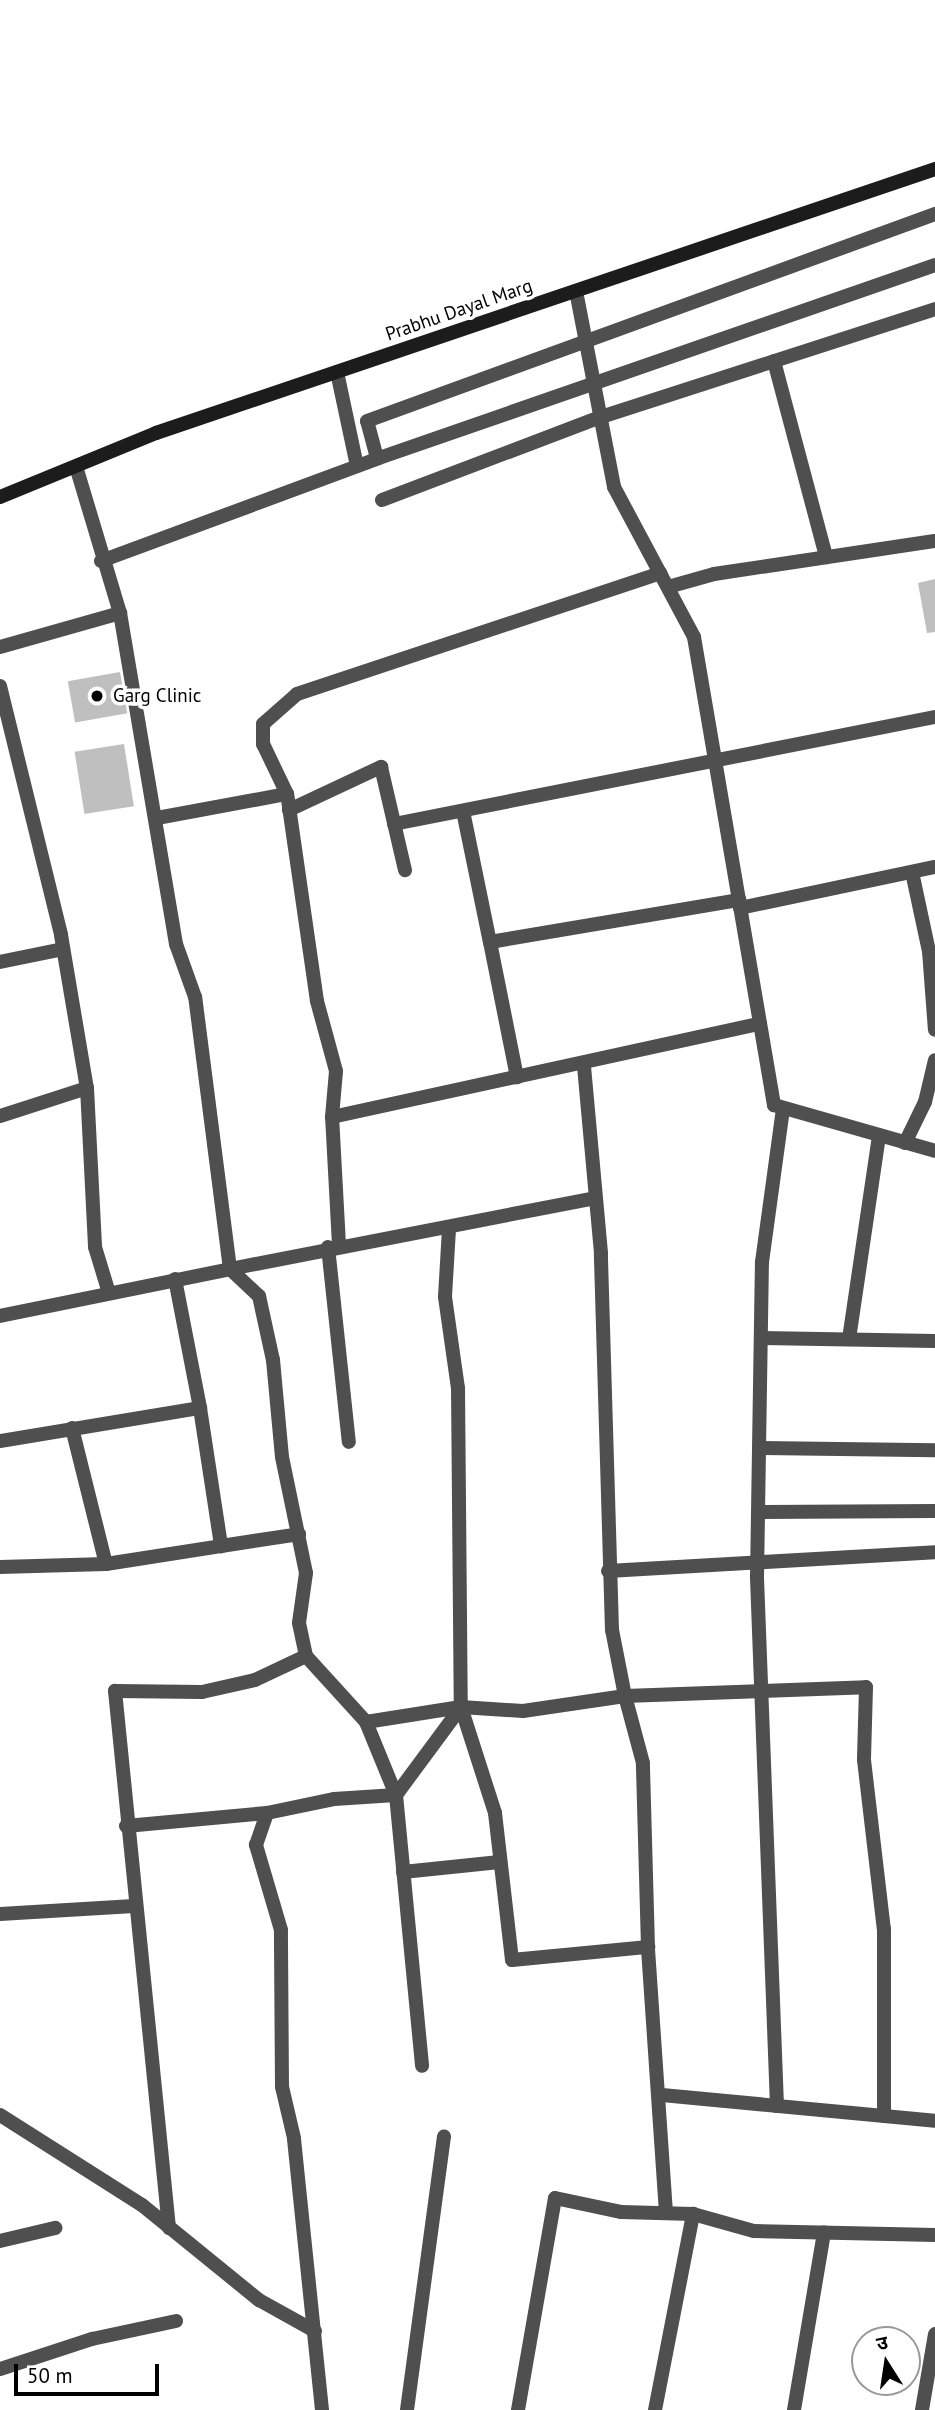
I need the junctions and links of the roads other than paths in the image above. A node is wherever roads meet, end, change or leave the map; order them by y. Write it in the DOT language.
graph roads {
  1 [pos="935,169"];
  2 [pos="935,214"];
  3 [pos="935,265"];
  4 [pos="576,290"];
  5 [pos="935,309"];
  6 [pos="585,338"];
  7 [pos="774,361"];
  8 [pos="337,372"];
  9 [pos="594,383"];
  10 [pos="601,417"];
  11 [pos="377,458"];
  12 [pos="76,466"];
  13 [pos="357,466"];
  14 [pos="0,497"];
  15 [pos="382,500"];
  16 [pos="935,541"];
  17 [pos="825,557"];
  18 [pos="101,561"];
  19 [pos="660,573"];
  20 [pos="668,587"];
  21 [pos="120,613"];
  22 [pos="0,647"];
  23 [pos="0,686"];
  24 [pos="935,717"];
  25 [pos="715,761"];
  26 [pos="287,794"];
  27 [pos="289,810"];
  28 [pos="463,811"];
  29 [pos="157,818"];
  30 [pos="394,824"];
  31 [pos="935,867"];
  32 [pos="405,870"];
  33 [pos="912,872"];
  34 [pos="739,904"];
  35 [pos="490,942"];
  36 [pos="63,949"];
  37 [pos="0,962"];
  38 [pos="760,1024"];
  39 [pos="935,1030"];
  40 [pos="935,1060"];
  41 [pos="584,1066"];
  42 [pos="517,1077"];
  43 [pos="87,1088"];
  44 [pos="783,1108"];
  45 [pos="0,1116"];
  46 [pos="332,1117"];
  47 [pos="879,1135"];
  48 [pos="905,1143"];
  49 [pos="935,1151"];
  50 [pos="596,1198"];
  51 [pos="449,1229"];
  52 [pos="333,1246"];
  53 [pos="230,1269"];
  54 [pos="175,1279"];
  55 [pos="108,1293"];
  56 [pos="0,1316"];
  57 [pos="761,1338"];
  58 [pos="849,1339"];
  59 [pos="935,1340"];
  60 [pos="200,1408"];
  61 [pos="72,1428"];
  62 [pos="0,1441"];
  63 [pos="349,1442"];
  64 [pos="761,1448"];
  65 [pos="935,1450"];
  66 [pos="935,1511"];
  67 [pos="759,1512"];
  68 [pos="299,1534"];
  69 [pos="221,1546"];
  70 [pos="935,1552"];
  71 [pos="757,1559"];
  72 [pos="106,1564"];
  73 [pos="0,1567"];
  74 [pos="608,1571"];
  75 [pos="306,1656"];
  76 [pos="763,1690"];
  77 [pos="625,1696"];
  78 [pos="461,1707"];
  79 [pos="366,1722"];
  80 [pos="396,1795"];
  81 [pos="267,1813"];
  82 [pos="126,1826"];
  83 [pos="499,1862"];
  84 [pos="403,1872"];
  85 [pos="134,1906"];
  86 [pos="0,1914"];
  87 [pos="648,1947"];
  88 [pos="422,2066"];
  89 [pos="662,2095"];
  90 [pos="777,2106"];
  91 [pos="0,2115"];
  92 [pos="884,2116"];
  93 [pos="935,2121"];
  94 [pos="444,2136"];
  95 [pos="666,2213"];
  96 [pos="693,2214"];
  97 [pos="55,2228"];
  98 [pos="169,2228"];
  99 [pos="824,2233"];
  100 [pos="935,2235"];
  101 [pos="0,2241"];
  102 [pos="176,2321"];
  103 [pos="315,2331"];
  104 [pos="935,2334"];
  105 [pos="933,2360"];
  106 [pos="0,2369"];
  107 [pos="322,2410"];
  108 [pos="407,2410"];
  109 [pos="518,2410"];
  110 [pos="655,2410"];
  111 [pos="794,2410"];
  112 [pos="922,2410"];
  1 -- 4 [label="street, Prabhu Dayal Marg"];
  2 -- 6 [label="street"];
  3 -- 9 [label="street"];
  4 -- 6 [label="street"];
  4 -- 8 [label="street, Prabhu Dayal Marg"];
  5 -- 7 [label="street"];
  6 -- 9 [label="street"];
  6 -- 11 [label="street"];
  7 -- 10 [label="street"];
  7 -- 17 [label="street"];
  8 -- 12 [label="street, Prabhu Dayal Marg"];
  8 -- 13 [label="street"];
  9 -- 10 [label="street"];
  9 -- 11 [label="street"];
  10 -- 15 [label="street"];
  10 -- 19 [label="street"];
  11 -- 13 [label="street"];
  12 -- 14 [label="street, Prabhu Dayal Marg"];
  12 -- 18 [label="street"];
  13 -- 18 [label="street"];
  16 -- 17 [label="street"];
  17 -- 20 [label="street"];
  18 -- 21 [label="street"];
  19 -- 20 [label="street"];
  19 -- 26 [label="street"];
  20 -- 25 [label="street"];
  21 -- 22 [label="street"];
  21 -- 29 [label="street"];
  23 -- 36 [label="street"];
  24 -- 25 [label="street"];
  25 -- 28 [label="street"];
  25 -- 34 [label="street"];
  26 -- 27 [label="street"];
  26 -- 29 [label="street"];
  27 -- 30 [label="street"];
  27 -- 46 [label="street"];
  28 -- 30 [label="street"];
  28 -- 35 [label="street"];
  29 -- 53 [label="street"];
  30 -- 32 [label="street"];
  31 -- 33 [label="street"];
  33 -- 34 [label="street"];
  33 -- 39 [label="street"];
  34 -- 35 [label="street"];
  34 -- 38 [label="street"];
  35 -- 42 [label="street"];
  36 -- 37 [label="street"];
  36 -- 43 [label="street"];
  38 -- 41 [label="street"];
  38 -- 44 [label="street"];
  40 -- 48 [label="street"];
  41 -- 42 [label="street"];
  41 -- 50 [label="street"];
  42 -- 46 [label="street"];
  43 -- 45 [label="street"];
  43 -- 55 [label="street"];
  44 -- 47 [label="street"];
  44 -- 57 [label="street"];
  46 -- 52 [label="street"];
  47 -- 48 [label="street"];
  47 -- 58 [label="street"];
  48 -- 49 [label="street"];
  50 -- 51 [label="street"];
  50 -- 74 [label="street"];
  51 -- 52 [label="street"];
  51 -- 78 [label="street"];
  52 -- 53 [label="street"];
  52 -- 63 [label="street"];
  53 -- 54 [label="street"];
  53 -- 68 [label="street"];
  54 -- 55 [label="street"];
  54 -- 60 [label="street"];
  55 -- 56 [label="street"];
  57 -- 58 [label="street"];
  57 -- 64 [label="street"];
  58 -- 59 [label="street"];
  60 -- 61 [label="street"];
  60 -- 69 [label="street"];
  61 -- 62 [label="street"];
  61 -- 72 [label="street"];
  64 -- 65 [label="street"];
  64 -- 67 [label="street"];
  66 -- 67 [label="street"];
  67 -- 71 [label="street"];
  68 -- 69 [label="street"];
  68 -- 75 [label="street"];
  69 -- 72 [label="street"];
  70 -- 71 [label="street"];
  71 -- 74 [label="street"];
  71 -- 76 [label="street"];
  72 -- 73 [label="street"];
  74 -- 77 [label="street"];
  75 -- 79 [label="street"];
  75 -- 82 [label="street"];
  76 -- 77 [label="street"];
  76 -- 90 [label="street"];
  76 -- 92 [label="street"];
  77 -- 78 [label="street"];
  77 -- 87 [label="street"];
  78 -- 79 [label="street"];
  78 -- 80 [label="street"];
  78 -- 83 [label="street"];
  79 -- 80 [label="street"];
  80 -- 81 [label="street"];
  80 -- 84 [label="street"];
  81 -- 82 [label="street"];
  81 -- 103 [label="street"];
  82 -- 85 [label="street"];
  83 -- 84 [label="street"];
  83 -- 87 [label="street"];
  84 -- 88 [label="street"];
  85 -- 86 [label="street"];
  85 -- 98 [label="street"];
  87 -- 89 [label="street"];
  89 -- 90 [label="street"];
  89 -- 95 [label="street"];
  90 -- 92 [label="street"];
  91 -- 98 [label="street"];
  92 -- 93 [label="street"];
  94 -- 108 [label="street"];
  95 -- 96 [label="street"];
  95 -- 109 [label="street"];
  96 -- 99 [label="street"];
  96 -- 110 [label="street"];
  97 -- 101 [label="street"];
  98 -- 103 [label="street"];
  99 -- 100 [label="street"];
  99 -- 111 [label="street"];
  102 -- 106 [label="street"];
  103 -- 107 [label="street"];
  104 -- 105 [label="street"];
  105 -- 112 [label="street"];
}
